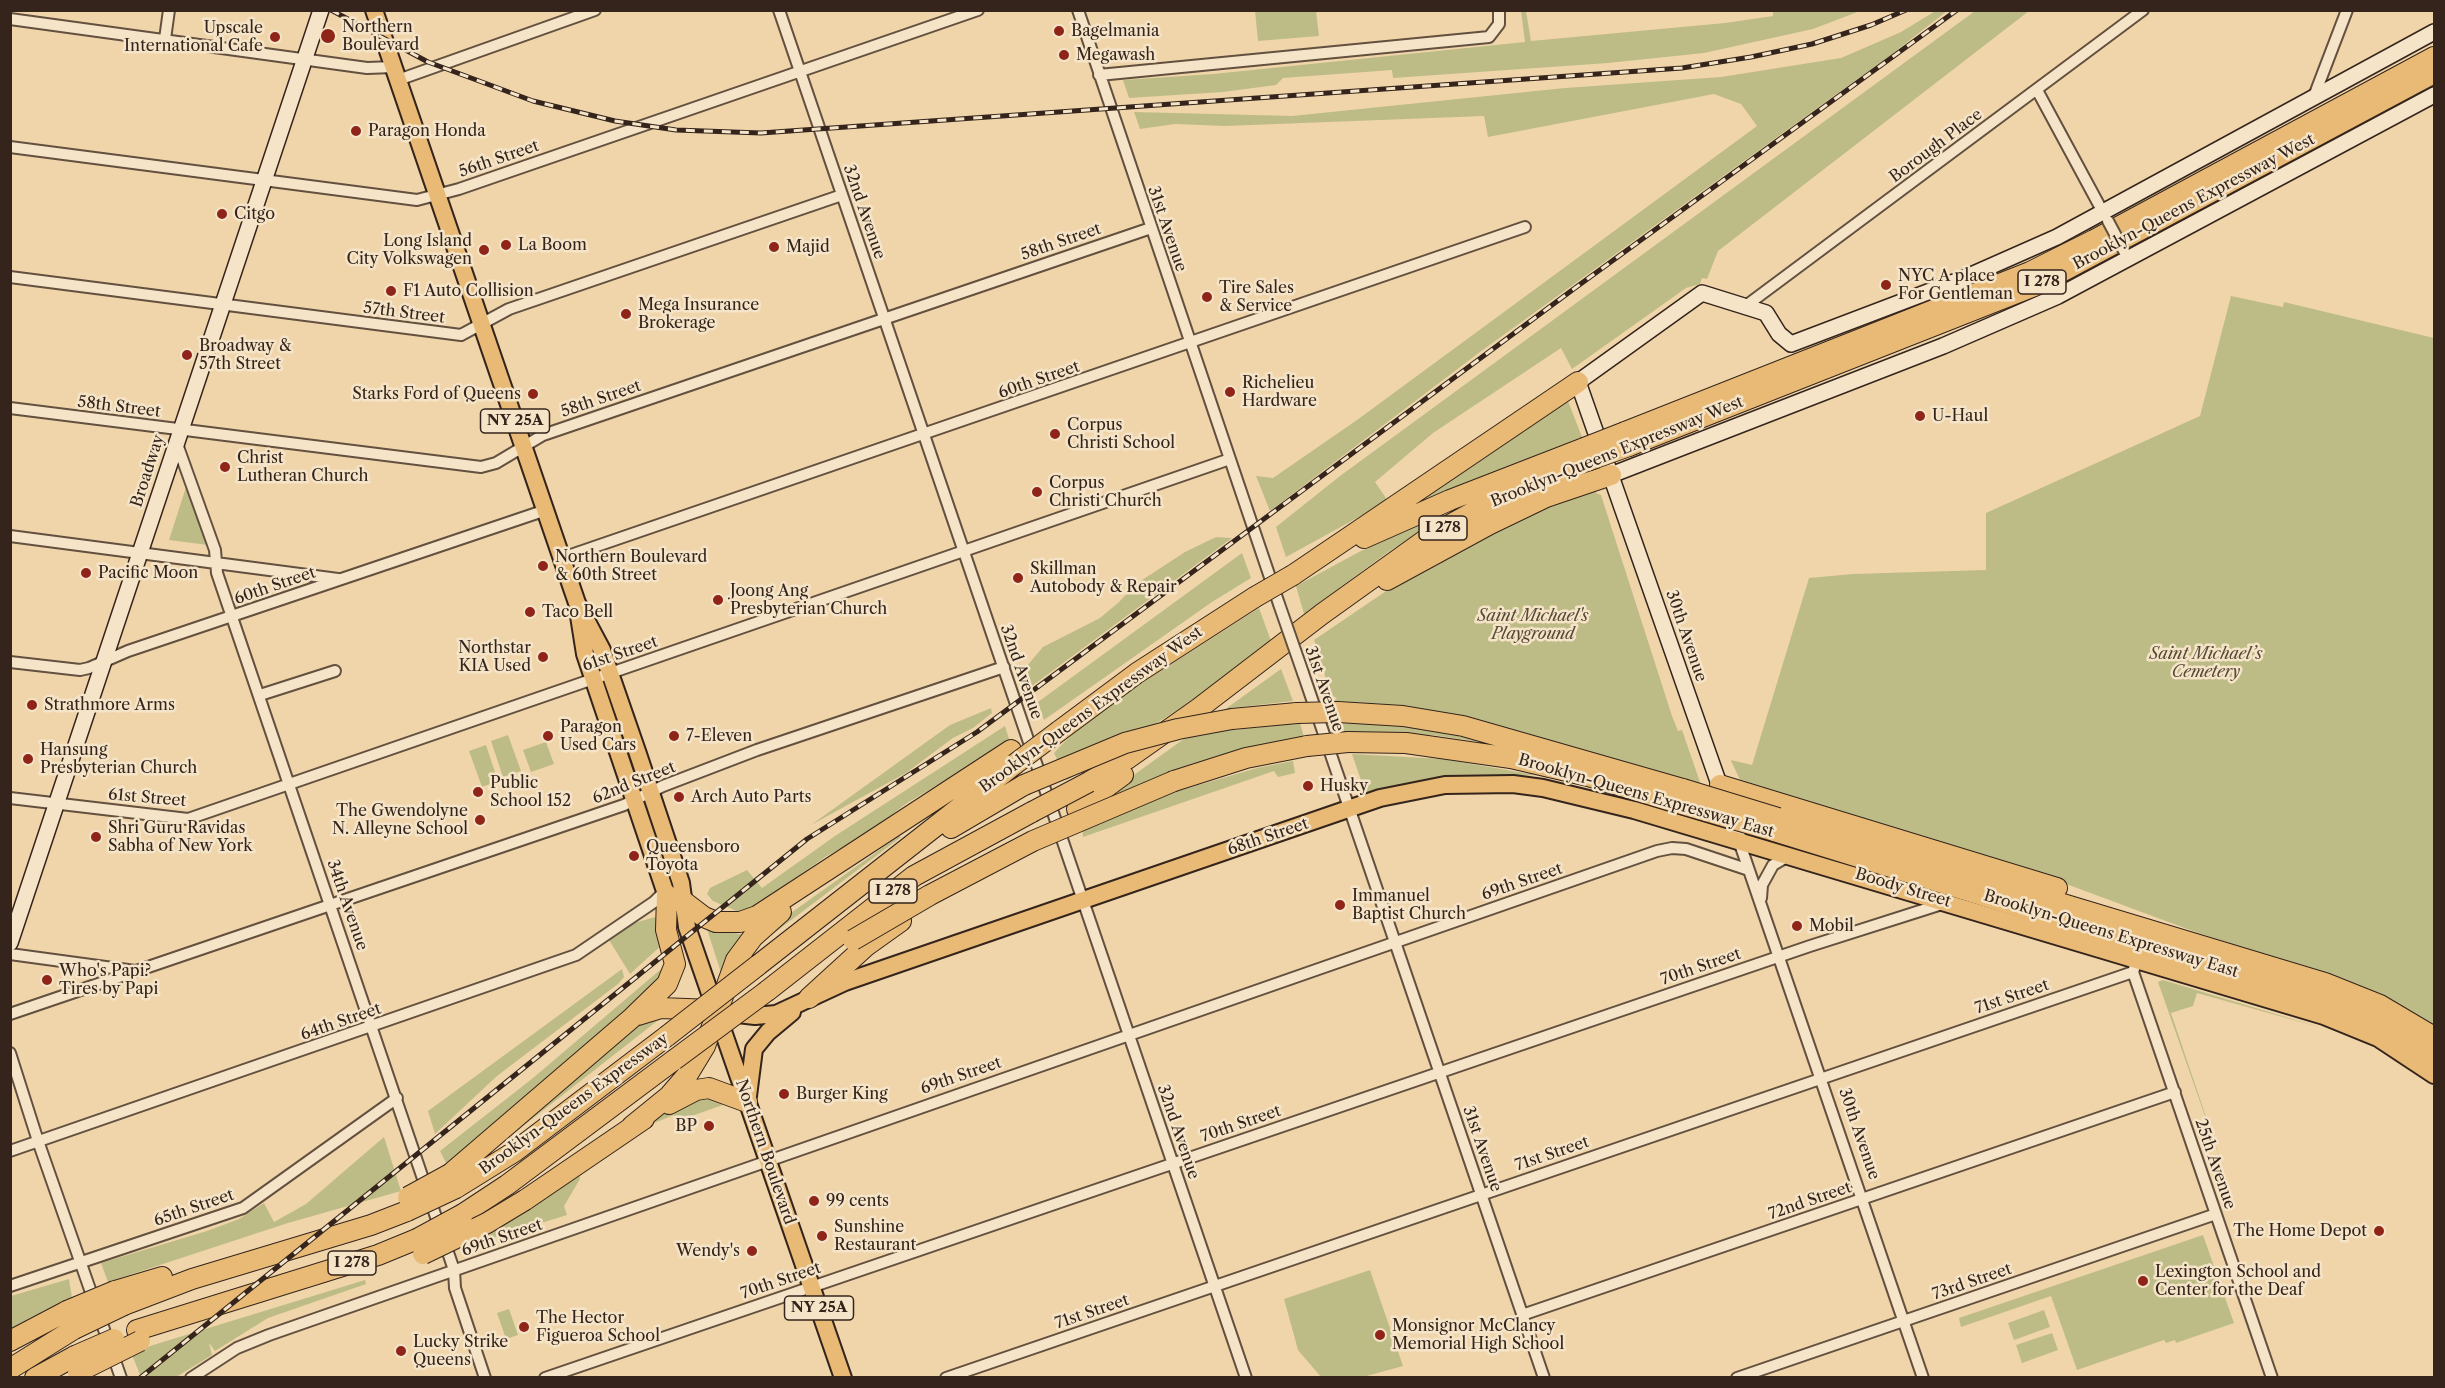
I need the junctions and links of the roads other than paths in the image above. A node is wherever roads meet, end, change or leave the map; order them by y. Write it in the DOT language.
graph roads {
  1 [pos="169,10"];
  2 [pos="321,10"];
  3 [pos="374,10"];
  4 [pos="595,10"];
  5 [pos="779,10"];
  6 [pos="978,10"];
  7 [pos="1078,10"];
  8 [pos="1499,10"];
  9 [pos="2143,10"];
  10 [pos="2347,10"];
  11 [pos="10,19"];
  12 [pos="2434,32"];
  13 [pos="165,39"];
  14 [pos="2434,52"];
  15 [pos="2434,57"];
  16 [pos="304,59"];
  17 [pos="800,71"];
  18 [pos="396,73"];
  19 [pos="2434,73"];
  20 [pos="1099,75"];
  21 [pos="2037,90"];
  22 [pos="2368,91"];
  23 [pos="2434,95"];
  24 [pos="2313,99"];
  25 [pos="10,147"];
  26 [pos="262,180"];
  27 [pos="842,195"];
  28 [pos="436,196"];
  29 [pos="2106,217"];
  30 [pos="1526,227"];
  31 [pos="1151,228"];
  32 [pos="2127,255"];
  33 [pos="10,277"];
  34 [pos="221,305"];
  35 [pos="1747,305"];
  36 [pos="884,318"];
  37 [pos="482,323"];
  38 [pos="1190,344"];
  39 [pos="1578,382"];
  40 [pos="10,408"];
  41 [pos="924,435"];
  42 [pos="179,437"];
  43 [pos="1627,439"];
  44 [pos="524,447"];
  45 [pos="1586,455"];
  46 [pos="1230,459"];
  47 [pos="1611,475"];
  48 [pos="546,510"];
  49 [pos="10,536"];
  50 [pos="963,550"];
  51 [pos="140,553"];
  52 [pos="562,558"];
  53 [pos="216,562"];
  54 [pos="1293,575"];
  55 [pos="342,580"];
  56 [pos="578,603"];
  57 [pos="233,616"];
  58 [pos="1314,621"];
  59 [pos="10,662"];
  60 [pos="103,662"];
  61 [pos="1004,667"];
  62 [pos="335,671"];
  63 [pos="610,673"];
  64 [pos="594,679"];
  65 [pos="260,695"];
  66 [pos="1198,709"];
  67 [pos="1013,757"];
  68 [pos="290,785"];
  69 [pos="1720,785"];
  70 [pos="643,796"];
  71 [pos="1680,796"];
  72 [pos="10,798"];
  73 [pos="56,805"];
  74 [pos="1349,808"];
  75 [pos="1776,825"];
  76 [pos="1740,841"];
  77 [pos="1790,855"];
  78 [pos="999,859"];
  79 [pos="831,869"];
  80 [pos="1749,870"];
  81 [pos="873,877"];
  82 [pos="672,896"];
  83 [pos="1084,901"];
  84 [pos="1760,902"];
  85 [pos="1948,902"];
  86 [pos="331,906"];
  87 [pos="1395,941"];
  88 [pos="2190,941"];
  89 [pos="10,943"];
  90 [pos="10,954"];
  91 [pos="1779,956"];
  92 [pos="2135,966"];
  93 [pos="140,972"];
  94 [pos="767,991"];
  95 [pos="809,998"];
  96 [pos="716,1011"];
  97 [pos="10,1014"];
  98 [pos="633,1017"];
  99 [pos="373,1027"];
  100 [pos="1129,1034"];
  101 [pos="2434,1037"];
  102 [pos="10,1053"];
  103 [pos="2434,1057"];
  104 [pos="1439,1072"];
  105 [pos="2434,1075"];
  106 [pos="1821,1078"];
  107 [pos="15,1082"];
  108 [pos="2175,1092"];
  109 [pos="397,1098"];
  110 [pos="747,1102"];
  111 [pos="632,1126"];
  112 [pos="38,1141"];
  113 [pos="10,1151"];
  114 [pos="767,1160"];
  115 [pos="1173,1163"];
  116 [pos="453,1181"];
  117 [pos="1481,1194"];
  118 [pos="1862,1199"];
  119 [pos="2216,1215"];
  120 [pos="420,1246"];
  121 [pos="80,1263"];
  122 [pos="454,1270"];
  123 [pos="1215,1285"];
  124 [pos="10,1286"];
  125 [pos="811,1287"];
  126 [pos="1522,1315"];
  127 [pos="70,1320"];
  128 [pos="1904,1321"];
  129 [pos="10,1341"];
  130 [pos="10,1369"];
  131 [pos="74,1369"];
  132 [pos="35,1377"];
  133 [pos="121,1377"];
  134 [pos="191,1377"];
  135 [pos="485,1377"];
  136 [pos="545,1377"];
  137 [pos="843,1377"];
  138 [pos="946,1377"];
  139 [pos="1246,1377"];
  140 [pos="1544,1377"];
  141 [pos="1737,1377"];
  142 [pos="1923,1377"];
  143 [pos="2272,1377"];
  1 -- 13 [label="street"];
  2 -- 16 [label="street, Broadway"];
  3 -- 18 [label="main road, Northern Boulevard / NY 25A"];
  4 -- 18 [label="street"];
  5 -- 17 [label="street, 32nd Avenue"];
  6 -- 17 [label="street, 56th Street"];
  7 -- 20 [label="street, 31st Avenue"];
  8 -- 20 [label="street"];
  9 -- 21 [label="street, Borough Place"];
  10 -- 24 [label="street"];
  11 -- 13 [label="street"];
  12 -- 24 [label="street, Brooklyn-Queens Expressway West"];
  13 -- 16 [label="street"];
  14 -- 22 [label="highway"];
  15 -- 22 [label="highway, Brooklyn-Queens Expressway West / I 278"];
  16 -- 18 [label="street"];
  16 -- 26 [label="street, Broadway"];
  17 -- 27 [label="street, 32nd Avenue"];
  17 -- 28 [label="street, 56th Street"];
  18 -- 28 [label="main road, Northern Boulevard / NY 25A"];
  19 -- 43 [label="highway, Brooklyn-Queens Expressway West / I 278"];
  20 -- 31 [label="street, 31st Avenue"];
  21 -- 29 [label="street"];
  21 -- 35 [label="street, Borough Place"];
  22 -- 43 [label="highway, Brooklyn-Queens Expressway West / I 278"];
  23 -- 32 [label="street, Brooklyn-Queens Expressway West"];
  24 -- 29 [label="street, Brooklyn-Queens Expressway West"];
  25 -- 26 [label="street, 56th Street"];
  26 -- 28 [label="street, 56th Street"];
  26 -- 34 [label="street, Broadway"];
  27 -- 36 [label="street, 32nd Avenue"];
  27 -- 37 [label="street, 57th Street"];
  28 -- 37 [label="main road, Northern Boulevard / NY 25A"];
  29 -- 32 [label="street, bridge"];
  29 -- 35 [label="street, Brooklyn-Queens Expressway West"];
  30 -- 38 [label="street, 60th Street"];
  31 -- 36 [label="street, 58th Street"];
  31 -- 38 [label="street, 31st Avenue"];
  32 -- 47 [label="street, Brooklyn-Queens Expressway West"];
  33 -- 34 [label="street, 57th Street"];
  34 -- 37 [label="street, 57th Street"];
  34 -- 42 [label="street, Broadway"];
  35 -- 39 [label="street"];
  36 -- 41 [label="street, 32nd Avenue"];
  36 -- 44 [label="street, 58th Street"];
  37 -- 44 [label="main road, Northern Boulevard / NY 25A"];
  38 -- 41 [label="street, 60th Street"];
  38 -- 46 [label="street, 31st Avenue"];
  39 -- 47 [label="street, 30th Avenue"];
  39 -- 54 [label="highway"];
  40 -- 42 [label="street, 58th Street"];
  41 -- 50 [label="street, 32nd Avenue"];
  41 -- 52 [label="street, 60th Street"];
  42 -- 44 [label="street, 58th Street"];
  42 -- 51 [label="street, Broadway"];
  42 -- 53 [label="street, 34th Avenue"];
  43 -- 45 [label="highway, Brooklyn-Queens Expressway West / I 278, bridge"];
  44 -- 48 [label="main road, Northern Boulevard / NY 25A"];
  45 -- 54 [label="highway, Brooklyn-Queens Expressway West / I 278"];
  45 -- 58 [label="highway, Brooklyn-Queens Expressway West / I 278"];
  46 -- 50 [label="street, 61st Street"];
  46 -- 74 [label="street, 31st Avenue, bridge"];
  47 -- 58 [label="highway"];
  47 -- 69 [label="street, 30th Avenue"];
  48 -- 52 [label="main road, Northern Boulevard / NY 25A"];
  48 -- 55 [label="street, 60th Street"];
  49 -- 51 [label="street"];
  50 -- 61 [label="street, 32nd Avenue"];
  50 -- 63 [label="street, 61st Street"];
  51 -- 53 [label="street"];
  51 -- 60 [label="street, Broadway"];
  52 -- 56 [label="main road, Northern Boulevard / NY 25A"];
  53 -- 55 [label="street"];
  53 -- 57 [label="street, 34th Avenue"];
  54 -- 67 [label="highway, Brooklyn-Queens Expressway West / I 278, bridge"];
  55 -- 57 [label="street, 60th Street"];
  56 -- 63 [label="main road, Northern Boulevard / NY 25A"];
  56 -- 64 [label="main road, Northern Boulevard / NY 25A"];
  57 -- 60 [label="street, 60th Street"];
  57 -- 65 [label="street, 34th Avenue"];
  58 -- 66 [label="highway, Brooklyn-Queens Expressway West / I 278"];
  59 -- 60 [label="street, 60th Street"];
  60 -- 73 [label="street, Broadway"];
  61 -- 70 [label="street, 62nd Street"];
  61 -- 83 [label="street, 32nd Avenue"];
  62 -- 65 [label="street"];
  63 -- 64 [label="street, 61st Street"];
  63 -- 70 [label="main road, Northern Boulevard / NY 25A"];
  64 -- 68 [label="street, 61st Street"];
  64 -- 70 [label="main road, Northern Boulevard / NY 25A"];
  65 -- 68 [label="street, 34th Avenue"];
  66 -- 78 [label="highway"];
  66 -- 94 [label="highway, Brooklyn-Queens Expressway West / I 278, bridge"];
  67 -- 79 [label="highway"];
  67 -- 81 [label="highway, Brooklyn-Queens Expressway West / I 278"];
  68 -- 73 [label="street, 61st Street"];
  68 -- 86 [label="street, 34th Avenue"];
  69 -- 76 [label="street, 30th Avenue"];
  69 -- 88 [label="highway"];
  70 -- 82 [label="main road, Northern Boulevard / NY 25A"];
  70 -- 86 [label="street, 62nd Street"];
  71 -- 75 [label="highway, Brooklyn-Queens Expressway East, bridge"];
  71 -- 78 [label="highway, Brooklyn-Queens Expressway East, bridge"];
  71 -- 81 [label="highway, Brooklyn-Queens Expressway East, bridge"];
  72 -- 73 [label="street, 61st Street"];
  73 -- 89 [label="street, Broadway"];
  74 -- 76 [label="main road, 68th Street"];
  74 -- 83 [label="main road, 68th Street"];
  74 -- 87 [label="street, 31st Avenue"];
  75 -- 88 [label="highway, Brooklyn-Queens Expressway East"];
  75 -- 103 [label="highway, Brooklyn-Queens Expressway East"];
  76 -- 77 [label="main road, Boody Street"];
  76 -- 80 [label="street, 30th Avenue"];
  77 -- 84 [label="street"];
  77 -- 85 [label="main road, Boody Street"];
  78 -- 94 [label="highway, Brooklyn-Queens Expressway East, bridge"];
  78 -- 95 [label="highway"];
  79 -- 82 [label="highway"];
  79 -- 96 [label="highway"];
  80 -- 84 [label="street, 30th Avenue"];
  80 -- 87 [label="street, 69th Street"];
  81 -- 116 [label="highway, Brooklyn-Queens Expressway / I 278, bridge"];
  82 -- 96 [label="main road, Northern Boulevard / NY 25A"];
  82 -- 98 [label="highway"];
  82 -- 99 [label="street, 64th Street"];
  83 -- 95 [label="main road, 68th Street"];
  83 -- 100 [label="street, 32nd Avenue"];
  84 -- 91 [label="street, 30th Avenue"];
  85 -- 91 [label="street, 70th Street"];
  85 -- 92 [label="main road, Boody Street"];
  86 -- 93 [label="street, 62nd Street"];
  86 -- 99 [label="street, 34th Avenue"];
  87 -- 100 [label="street, 69th Street"];
  87 -- 104 [label="street, 31st Avenue"];
  88 -- 101 [label="highway, Brooklyn-Queens Expressway East"];
  90 -- 93 [label="street, 62nd Street"];
  91 -- 104 [label="street, 70th Street"];
  91 -- 106 [label="street, 30th Avenue"];
  92 -- 105 [label="main road, Boody Street"];
  92 -- 106 [label="street, 71st Street"];
  92 -- 108 [label="street, 25th Avenue"];
  93 -- 97 [label="street, 62nd Street"];
  94 -- 120 [label="highway, Brooklyn-Queens Expressway / I 278, bridge"];
  95 -- 96 [label="main road, 68th Street"];
  95 -- 110 [label="main road"];
  96 -- 98 [label="highway"];
  96 -- 110 [label="main road, Northern Boulevard"];
  96 -- 111 [label="highway"];
  98 -- 116 [label="highway"];
  99 -- 109 [label="street, 34th Avenue"];
  99 -- 112 [label="street, 64th Street"];
  100 -- 114 [label="street, 69th Street"];
  100 -- 115 [label="street, 32nd Avenue"];
  102 -- 107 [label="street"];
  104 -- 115 [label="street, 70th Street"];
  104 -- 117 [label="street, 31st Avenue"];
  106 -- 117 [label="street, 71st Street"];
  106 -- 118 [label="street, 30th Avenue"];
  107 -- 112 [label="street"];
  108 -- 118 [label="street, 72nd Street"];
  108 -- 119 [label="street, 25th Avenue"];
  109 -- 121 [label="street, 65th Street"];
  109 -- 122 [label="street, 34th Avenue"];
  110 -- 111 [label="highway"];
  110 -- 114 [label="main road, Northern Boulevard"];
  111 -- 120 [label="highway, bridge"];
  112 -- 113 [label="street, 64th Street"];
  112 -- 121 [label="street"];
  114 -- 122 [label="street, 69th Street"];
  114 -- 125 [label="main road, Northern Boulevard / NY 25A"];
  115 -- 123 [label="street, 32nd Avenue"];
  115 -- 125 [label="street, 70th Street"];
  116 -- 127 [label="highway, I 278, bridge"];
  117 -- 123 [label="street, 71st Street"];
  117 -- 126 [label="street, 31st Avenue"];
  118 -- 126 [label="street, 72nd Street"];
  118 -- 128 [label="street, 30th Avenue"];
  119 -- 128 [label="street, 73rd Street"];
  119 -- 143 [label="street, 25th Avenue"];
  120 -- 131 [label="highway, bridge"];
  121 -- 124 [label="street, 65th Street"];
  121 -- 133 [label="street"];
  122 -- 134 [label="street, 69th Street"];
  122 -- 135 [label="street, 34th Avenue"];
  123 -- 138 [label="street, 71st Street"];
  123 -- 139 [label="street, 32nd Avenue"];
  125 -- 136 [label="street, 70th Street"];
  125 -- 137 [label="main road, Northern Boulevard / NY 25A"];
  126 -- 140 [label="street, 31st Avenue"];
  127 -- 129 [label="highway"];
  127 -- 130 [label="highway, I 278"];
  128 -- 141 [label="street, 73rd Street"];
  128 -- 142 [label="street, 30th Avenue"];
  131 -- 132 [label="highway"];
}
